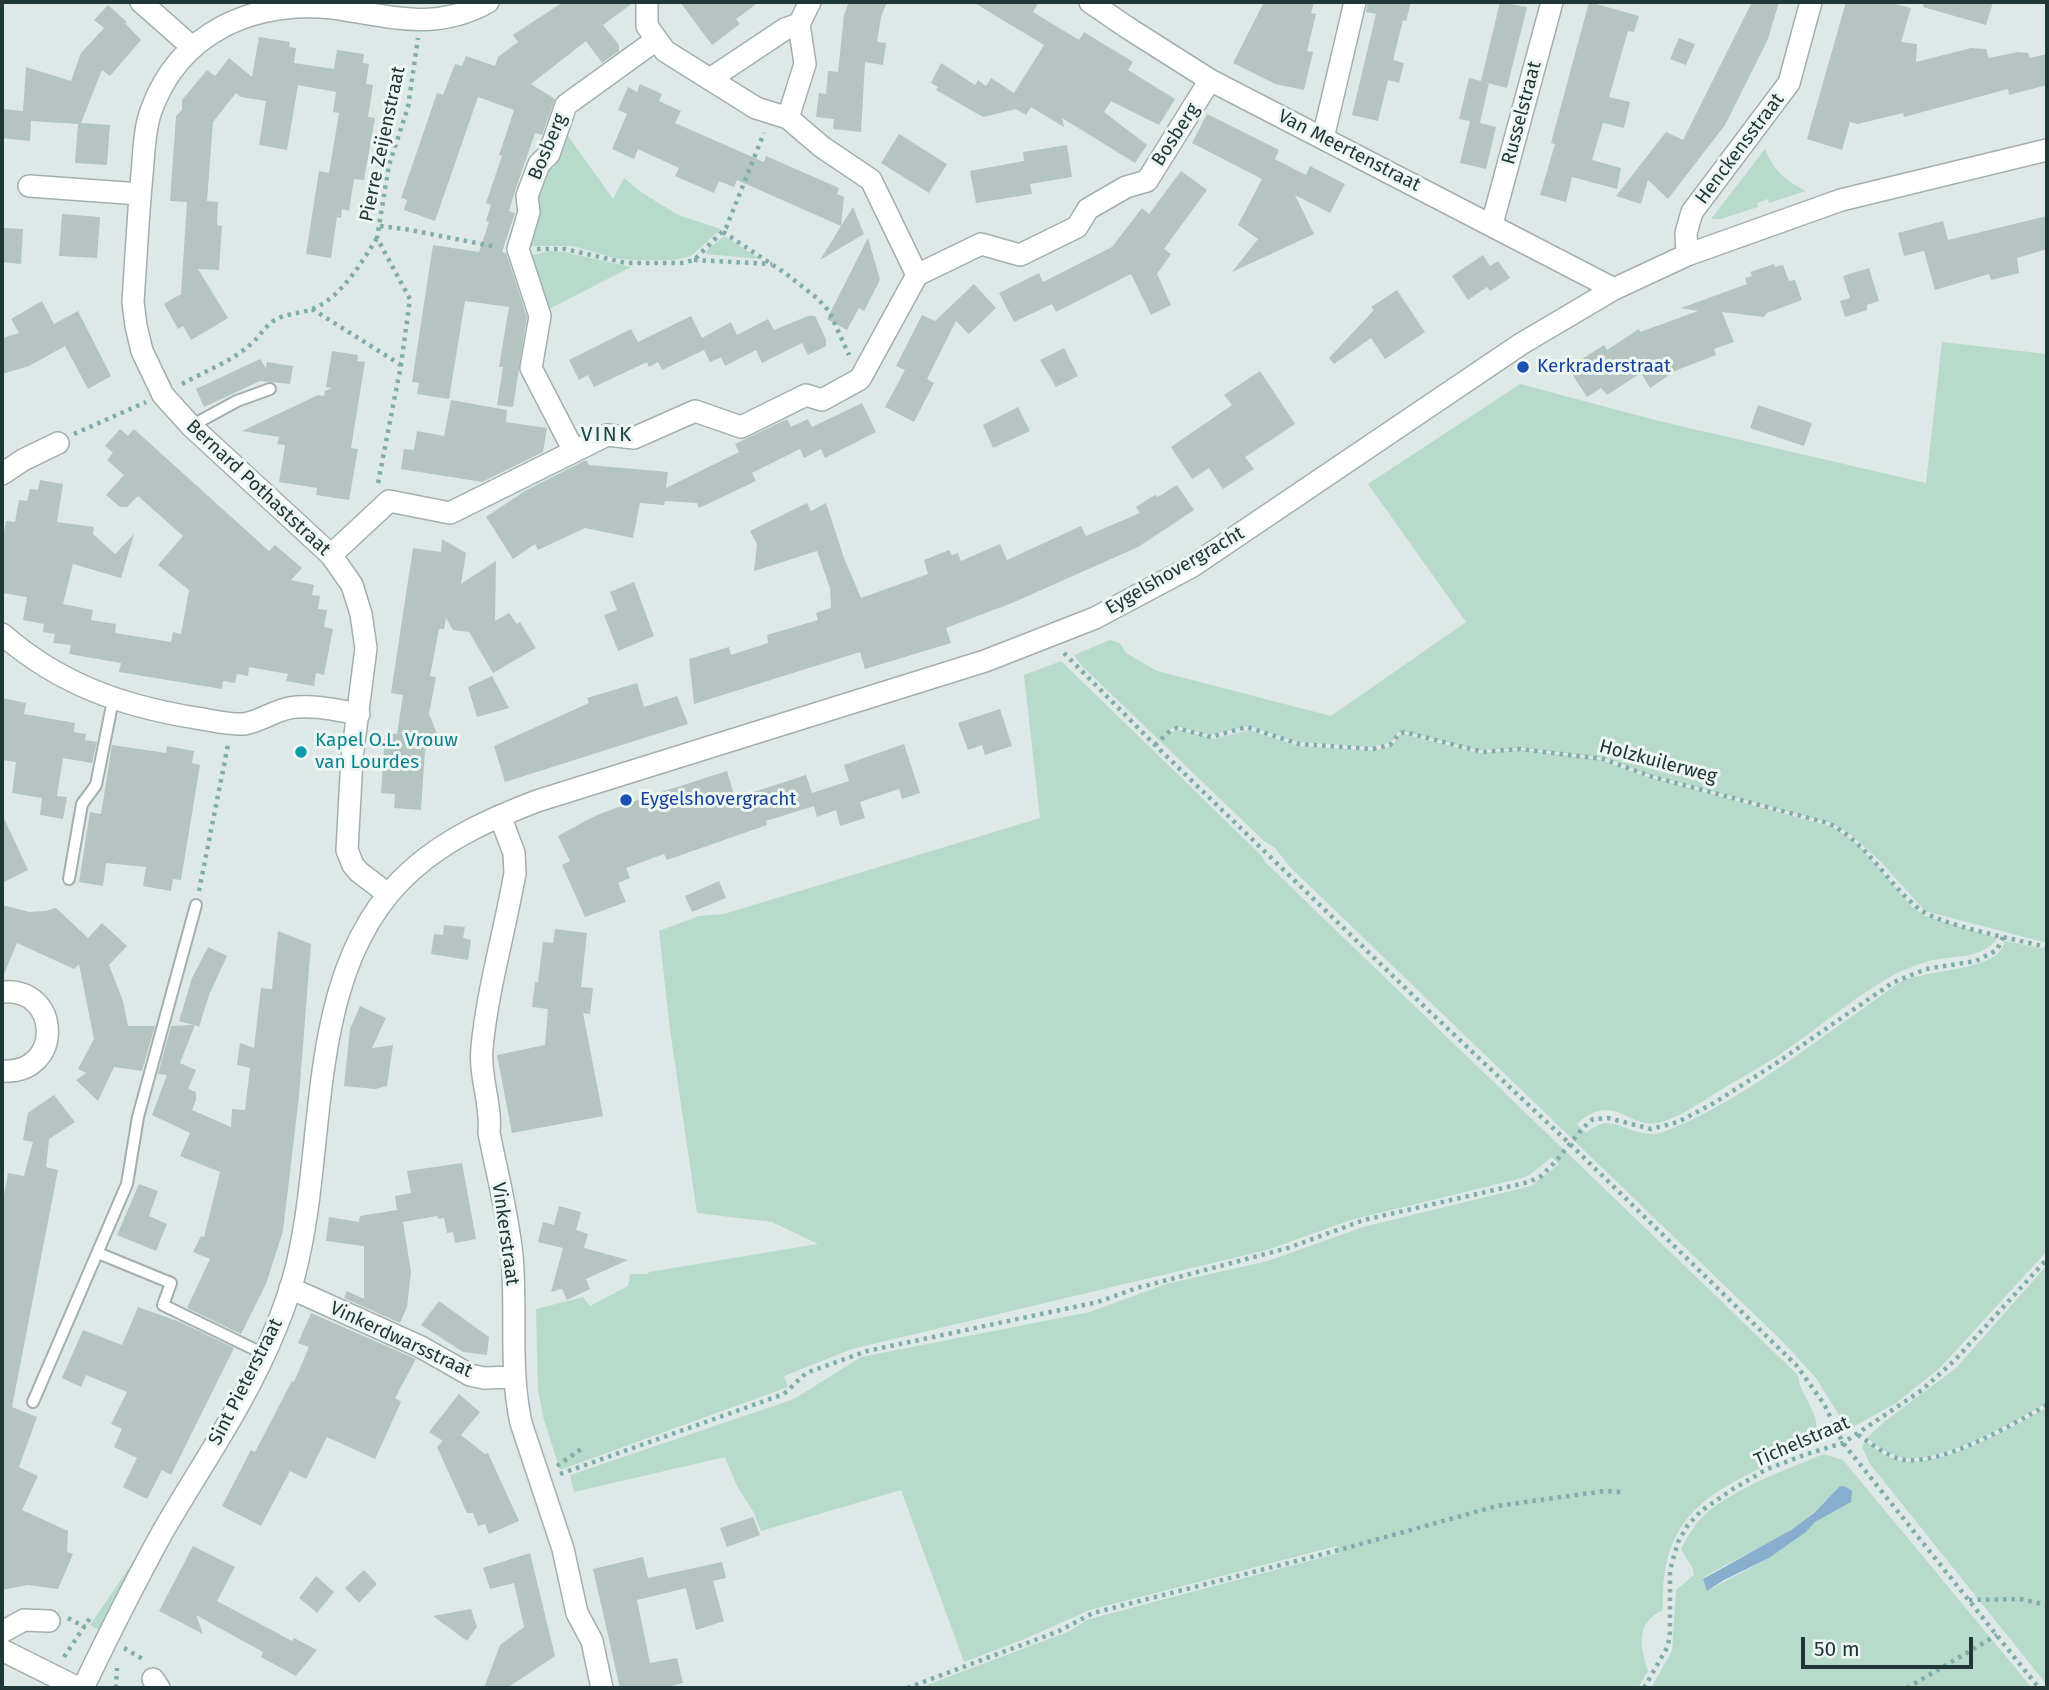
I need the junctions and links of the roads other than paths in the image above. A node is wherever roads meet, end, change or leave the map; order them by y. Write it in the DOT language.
graph roads {
  1 [pos="141,2"];
  2 [pos="488,2"];
  3 [pos="647,2"];
  4 [pos="810,2"];
  5 [pos="1090,2"];
  6 [pos="1355,2"];
  7 [pos="1552,2"];
  8 [pos="1811,2"];
  9 [pos="318,4"];
  10 [pos="799,24"];
  11 [pos="656,40"];
  12 [pos="192,47"];
  13 [pos="710,79"];
  14 [pos="1210,80"];
  15 [pos="781,115"];
  16 [pos="1323,138"];
  17 [pos="2047,150"];
  18 [pos="29,186"];
  19 [pos="140,194"];
  20 [pos="1492,224"];
  21 [pos="1687,256"];
  22 [pos="917,275"];
  23 [pos="1614,289"];
  24 [pos="270,389"];
  25 [pos="191,426"];
  26 [pos="58,443"];
  27 [pos="574,451"];
  28 [pos="2,474"];
  29 [pos="331,555"];
  30 [pos="2,634"];
  31 [pos="113,700"];
  32 [pos="359,714"];
  33 [pos="500,816"];
  34 [pos="69,879"];
  35 [pos="388,894"];
  36 [pos="196,905"];
  37 [pos="2,992"];
  38 [pos="2,1072"];
  39 [pos="98,1253"];
  40 [pos="290,1288"];
  41 [pos="264,1354"];
  42 [pos="515,1377"];
  43 [pos="33,1402"];
  44 [pos="50,1621"];
  45 [pos="2,1632"];
  46 [pos="2,1650"];
  47 [pos="80,1688"];
  48 [pos="601,1688"];
  1 -- 12 [label="street"];
  2 -- 9 [label="street, Bernard Pothaststraat"];
  3 -- 11 [label="street"];
  4 -- 10 [label="street"];
  5 -- 14 [label="street, Van Meertenstraat"];
  6 -- 16 [label="street"];
  7 -- 20 [label="street, Russelstraat"];
  8 -- 21 [label="street, Henckensstraat"];
  9 -- 12 [label="street, Bernard Pothaststraat"];
  10 -- 13 [label="street"];
  10 -- 15 [label="street"];
  11 -- 13 [label="street"];
  11 -- 27 [label="street, Bosberg"];
  12 -- 19 [label="street, Bernard Pothaststraat"];
  13 -- 15 [label="street"];
  14 -- 16 [label="street, Van Meertenstraat"];
  14 -- 22 [label="street, Bosberg"];
  15 -- 22 [label="street"];
  16 -- 20 [label="street, Van Meertenstraat"];
  17 -- 21 [label="street"];
  18 -- 19 [label="street"];
  19 -- 25 [label="street, Bernard Pothaststraat"];
  20 -- 23 [label="street, Van Meertenstraat"];
  21 -- 23 [label="street"];
  22 -- 27 [label="street"];
  23 -- 33 [label="street, Eygelshovergracht"];
  24 -- 25 [label="lane"];
  25 -- 29 [label="street, Bernard Pothaststraat"];
  26 -- 28 [label="street"];
  27 -- 29 [label="street"];
  29 -- 32 [label="street, Bernard Pothaststraat"];
  30 -- 31 [label="street"];
  31 -- 32 [label="street"];
  31 -- 34 [label="lane"];
  32 -- 35 [label="street, Bernard Pothaststraat"];
  33 -- 35 [label="street, Eygelshovergracht"];
  33 -- 42 [label="street, Vinkerstraat"];
  35 -- 40 [label="street, Sint Pieterstraat"];
  36 -- 39 [label="lane"];
  37 -- 38 [label="street"];
  39 -- 41 [label="lane"];
  39 -- 43 [label="lane"];
  40 -- 41 [label="street, Sint Pieterstraat"];
  40 -- 42 [label="street, Vinkerdwarsstraat"];
  41 -- 47 [label="street, Sint Pieterstraat"];
  42 -- 48 [label="street, Vinkerstraat"];
  44 -- 45 [label="street"];
  46 -- 47 [label="street"];
}
